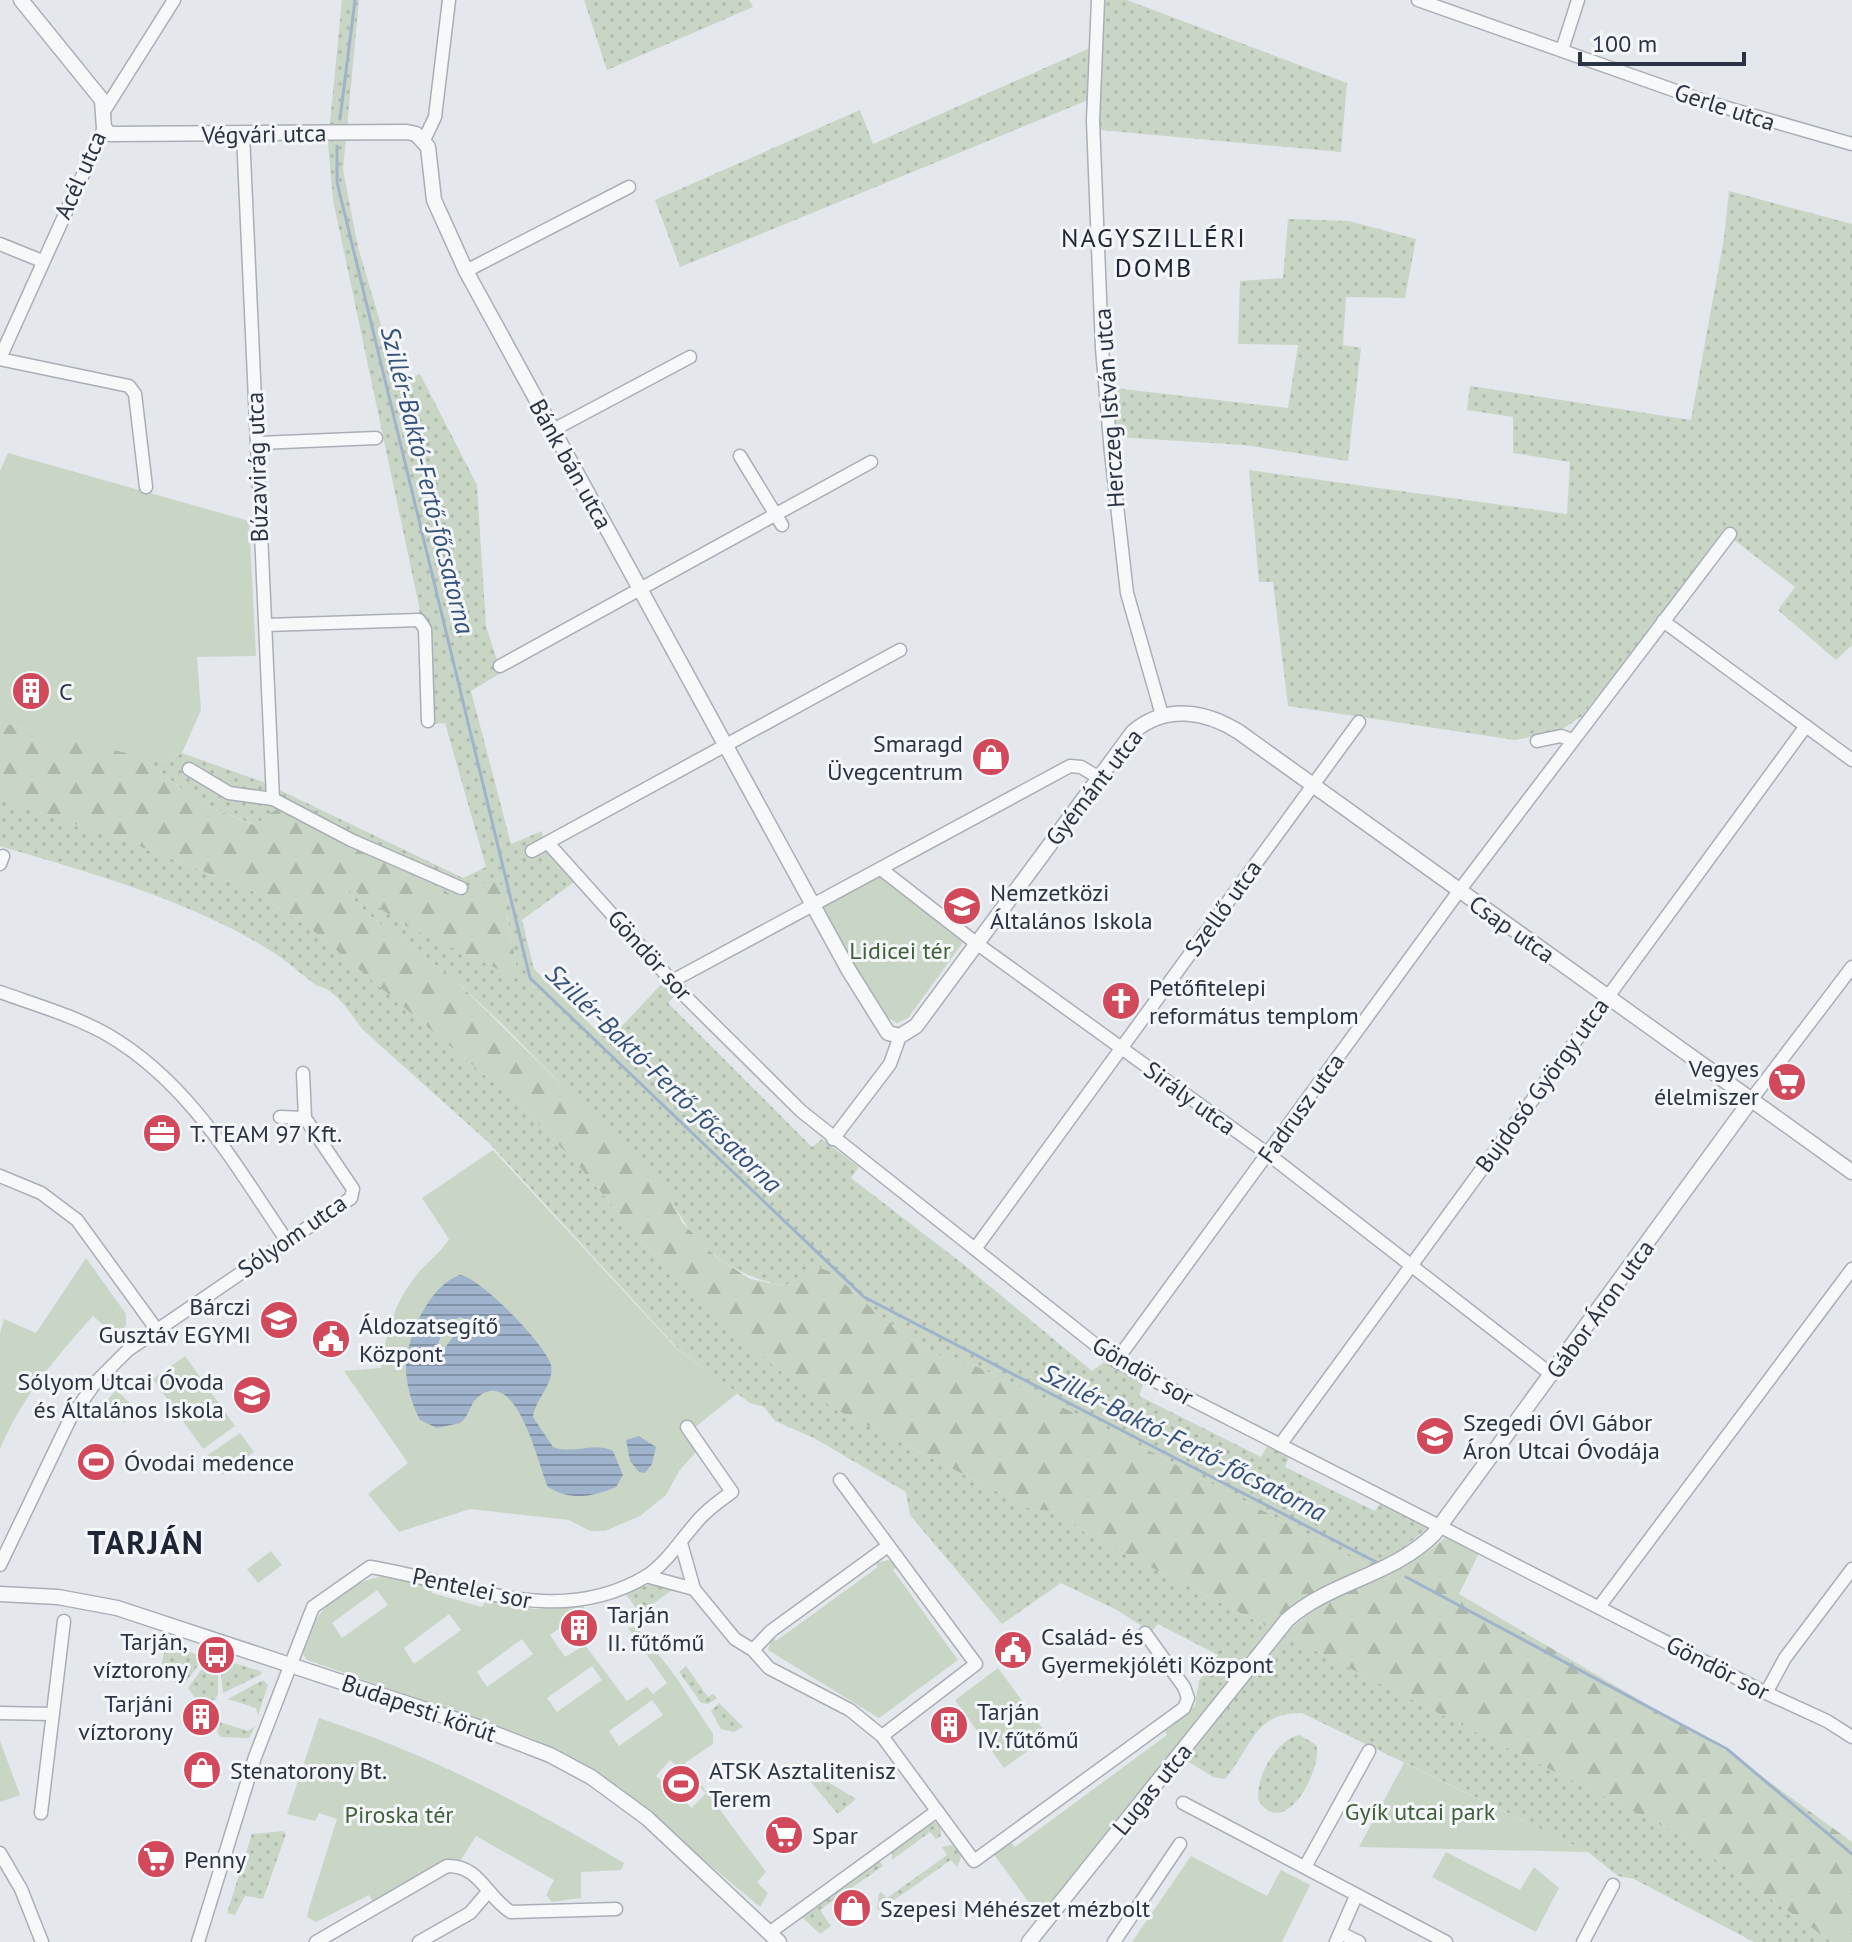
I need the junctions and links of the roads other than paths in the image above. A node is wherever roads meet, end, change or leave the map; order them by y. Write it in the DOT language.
graph roads {
  1 [pos="21,0"];
  2 [pos="174,0"];
  3 [pos="449,0"];
  4 [pos="1098,0"];
  5 [pos="1418,0"];
  6 [pos="1578,0"];
  7 [pos="1562,50"];
  8 [pos="104,111"];
  9 [pos="104,128"];
  10 [pos="243,134"];
  11 [pos="424,140"];
  12 [pos="1852,144"];
  13 [pos="629,187"];
  14 [pos="0,244"];
  15 [pos="42,261"];
  16 [pos="466,271"];
  17 [pos="690,357"];
  18 [pos="0,358"];
  19 [pos="553,430"];
  20 [pos="376,438"];
  21 [pos="259,443"];
  22 [pos="740,456"];
  23 [pos="871,462"];
  24 [pos="146,487"];
  25 [pos="779,520"];
  26 [pos="1730,534"];
  27 [pos="641,590"];
  28 [pos="1663,621"];
  29 [pos="266,625"];
  30 [pos="900,650"];
  31 [pos="500,666"];
  32 [pos="1162,715"];
  33 [pos="428,721"];
  34 [pos="1359,722"];
  35 [pos="1806,726"];
  36 [pos="1572,740"];
  37 [pos="1537,741"];
  38 [pos="727,747"];
  39 [pos="1852,760"];
  40 [pos="189,769"];
  41 [pos="1098,777"];
  42 [pos="1312,787"];
  43 [pos="273,799"];
  44 [pos="548,843"];
  45 [pos="532,851"];
  46 [pos="881,869"];
  47 [pos="461,888"];
  48 [pos="1459,891"];
  49 [pos="813,904"];
  50 [pos="976,943"];
  51 [pos="1852,967"];
  52 [pos="674,980"];
  53 [pos="0,992"];
  54 [pos="1606,996"];
  55 [pos="900,1036"];
  56 [pos="1121,1047"];
  57 [pos="303,1073"];
  58 [pos="1751,1100"];
  59 [pos="280,1117"];
  60 [pos="305,1118"];
  61 [pos="833,1139"];
  62 [pos="1268,1154"];
  63 [pos="1852,1172"];
  64 [pos="0,1176"];
  65 [pos="287,1241"];
  66 [pos="975,1249"];
  67 [pos="1411,1266"];
  68 [pos="1852,1269"];
  69 [pos="157,1330"];
  70 [pos="1116,1361"];
  71 [pos="1552,1375"];
  72 [pos="687,1427"];
  73 [pos="1280,1445"];
  74 [pos="840,1480"];
  75 [pos="1442,1524"];
  76 [pos="681,1543"];
  77 [pos="888,1546"];
  78 [pos="0,1565"];
  79 [pos="1852,1569"];
  80 [pos="646,1576"];
  81 [pos="694,1589"];
  82 [pos="0,1594"];
  83 [pos="1599,1607"];
  84 [pos="64,1621"];
  85 [pos="1145,1633"];
  86 [pos="1274,1635"];
  87 [pos="753,1650"];
  88 [pos="291,1665"];
  89 [pos="1766,1693"];
  90 [pos="0,1713"];
  91 [pos="52,1714"];
  92 [pos="882,1736"];
  93 [pos="1852,1737"];
  94 [pos="1369,1751"];
  95 [pos="1183,1803"];
  96 [pos="937,1811"];
  97 [pos="41,1813"];
  98 [pos="1180,1844"];
  99 [pos="0,1853"];
  100 [pos="1305,1867"];
  101 [pos="1613,1885"];
  102 [pos="488,1892"];
  103 [pos="1356,1896"];
  104 [pos="616,1909"];
  105 [pos="774,1937"];
  106 [pos="1338,1938"];
  107 [pos="42,1942"];
  108 [pos="198,1942"];
  109 [pos="316,1942"];
  110 [pos="419,1942"];
  111 [pos="1029,1942"];
  112 [pos="1114,1942"];
  113 [pos="1359,1942"];
  114 [pos="1446,1942"];
  115 [pos="1583,1942"];
  1 -- 8 [label="street"];
  2 -- 8 [label="street, Acél utca"];
  3 -- 11 [label="street, Bánk bán utca"];
  4 -- 32 [label="street, Herczeg István utca"];
  5 -- 7 [label="street, Gerle utca"];
  6 -- 7 [label="street"];
  7 -- 12 [label="street, Gerle utca"];
  8 -- 9 [label="street, Acél utca"];
  9 -- 10 [label="street, Végvári utca"];
  9 -- 15 [label="street, Acél utca"];
  10 -- 11 [label="street, Végvári utca"];
  10 -- 21 [label="street, Búzavirág utca"];
  11 -- 16 [label="street, Bánk bán utca"];
  13 -- 16 [label="street"];
  14 -- 15 [label="street"];
  15 -- 18 [label="street, Acél utca"];
  16 -- 19 [label="street, Bánk bán utca"];
  17 -- 19 [label="street"];
  18 -- 24 [label="street"];
  19 -- 27 [label="street, Bánk bán utca"];
  20 -- 21 [label="street"];
  21 -- 29 [label="street, Búzavirág utca"];
  22 -- 25 [label="street"];
  23 -- 25 [label="street"];
  25 -- 27 [label="street"];
  26 -- 28 [label="street, Fadrusz utca"];
  27 -- 31 [label="street"];
  27 -- 38 [label="street, Bánk bán utca"];
  28 -- 35 [label="street"];
  28 -- 36 [label="street, Fadrusz utca"];
  29 -- 33 [label="street"];
  29 -- 43 [label="street, Búzavirág utca"];
  30 -- 38 [label="street"];
  32 -- 41 [label="street, Gyémánt utca"];
  32 -- 42 [label="street, Csap utca"];
  34 -- 42 [label="street, Szellő utca"];
  35 -- 39 [label="street"];
  35 -- 54 [label="street, Bujdosó György utca"];
  36 -- 37 [label="street"];
  36 -- 48 [label="street, Fadrusz utca"];
  38 -- 44 [label="street"];
  38 -- 49 [label="street, Bánk bán utca"];
  40 -- 43 [label="street"];
  41 -- 46 [label="street"];
  41 -- 50 [label="street, Gyémánt utca"];
  42 -- 48 [label="street, Csap utca"];
  42 -- 56 [label="street, Szellő utca"];
  43 -- 47 [label="street"];
  44 -- 45 [label="street"];
  44 -- 52 [label="street, Göndör sor"];
  46 -- 49 [label="street"];
  46 -- 50 [label="street"];
  48 -- 54 [label="street, Csap utca"];
  48 -- 62 [label="street, Fadrusz utca"];
  49 -- 52 [label="street"];
  49 -- 55 [label="street"];
  50 -- 55 [label="street"];
  50 -- 56 [label="street, Sirály utca"];
  51 -- 58 [label="street, Gábor Áron utca"];
  52 -- 61 [label="street, Göndör sor"];
  53 -- 65 [label="street"];
  54 -- 58 [label="street, Csap utca"];
  54 -- 67 [label="street, Bujdosó György utca"];
  55 -- 61 [label="street"];
  56 -- 62 [label="street, Sirály utca"];
  56 -- 66 [label="street, Szellő utca"];
  57 -- 60 [label="street"];
  58 -- 63 [label="street, Csap utca"];
  58 -- 71 [label="street, Gábor Áron utca"];
  59 -- 60 [label="street"];
  60 -- 65 [label="street, Sólyom utca"];
  61 -- 66 [label="street, Göndör sor"];
  62 -- 67 [label="street, Sirály utca"];
  62 -- 70 [label="street, Fadrusz utca"];
  64 -- 69 [label="street"];
  65 -- 69 [label="street, Sólyom utca"];
  66 -- 70 [label="street, Göndör sor"];
  67 -- 71 [label="street, Sirály utca"];
  67 -- 73 [label="street, Bujdosó György utca"];
  68 -- 83 [label="street"];
  69 -- 78 [label="street, Sólyom utca"];
  70 -- 73 [label="street, Göndör sor"];
  71 -- 75 [label="street, Gábor Áron utca"];
  72 -- 76 [label="street, Pentelei sor"];
  73 -- 75 [label="street, Göndör sor"];
  74 -- 77 [label="street"];
  75 -- 83 [label="street, Göndör sor"];
  75 -- 86 [label="street, Gábor Áron utca"];
  76 -- 80 [label="street, Pentelei sor"];
  76 -- 81 [label="street"];
  77 -- 87 [label="street"];
  77 -- 92 [label="street"];
  79 -- 89 [label="street"];
  80 -- 81 [label="street"];
  80 -- 88 [label="street, Pentelei sor"];
  81 -- 87 [label="street"];
  82 -- 88 [label="street, Budapesti körút"];
  83 -- 89 [label="street, Göndör sor"];
  84 -- 91 [label="street"];
  85 -- 96 [label="street, Lugas utca"];
  86 -- 111 [label="street, Lugas utca"];
  87 -- 92 [label="street"];
  88 -- 105 [label="street, Budapesti körút"];
  88 -- 108 [label="street, Pentelei sor"];
  89 -- 93 [label="street, Göndör sor"];
  90 -- 91 [label="street"];
  91 -- 97 [label="street"];
  92 -- 96 [label="street"];
  94 -- 100 [label="street"];
  95 -- 100 [label="street"];
  96 -- 105 [label="street"];
  98 -- 112 [label="street"];
  99 -- 107 [label="street"];
  100 -- 103 [label="street"];
  101 -- 115 [label="street"];
  102 -- 104 [label="street"];
  102 -- 109 [label="street"];
  102 -- 110 [label="street"];
  103 -- 106 [label="street"];
  103 -- 114 [label="street"];
  106 -- 113 [label="street"];
}
